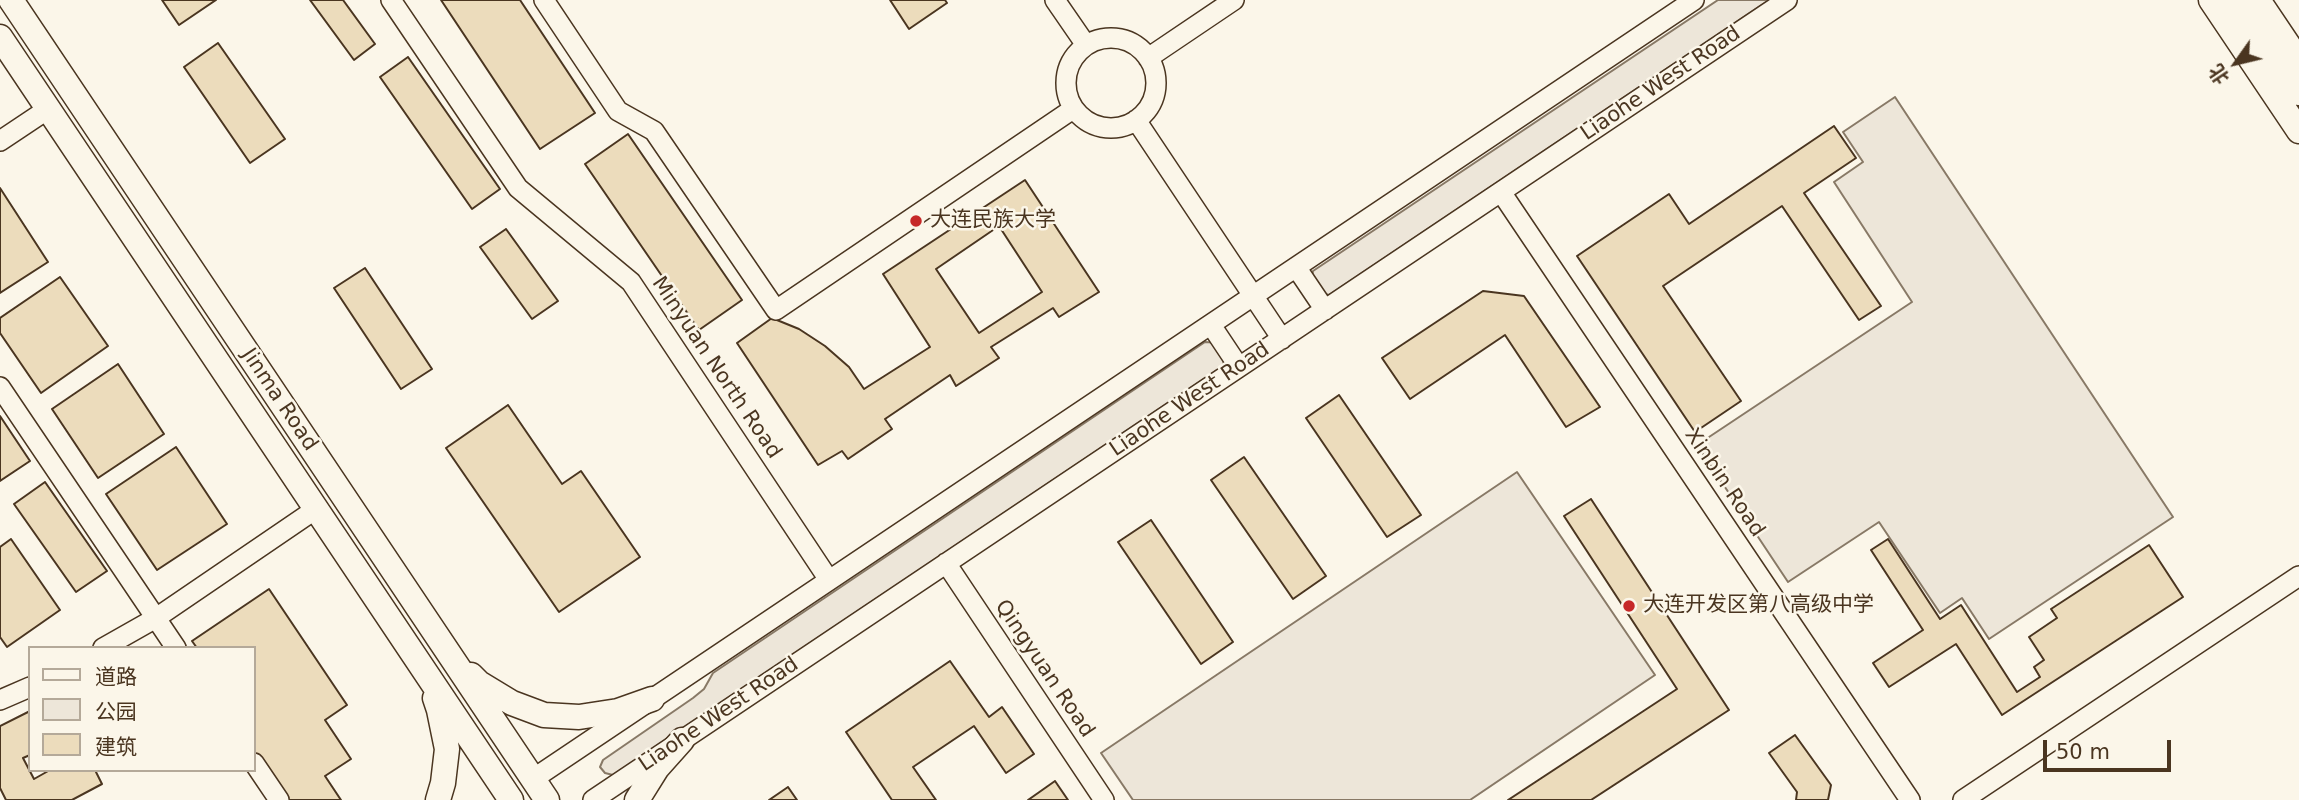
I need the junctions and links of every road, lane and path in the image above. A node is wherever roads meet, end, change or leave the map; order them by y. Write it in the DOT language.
graph roads {
  1 [pos="11,0"];
  2 [pos="391,0"];
  3 [pos="544,0"];
  4 [pos="1055,0"];
  5 [pos="1233,0"];
  6 [pos="1695,0"];
  7 [pos="1787,0"];
  8 [pos="2211,0"];
  9 [pos="2237,0"];
  10 [pos="2258,0"];
  11 [pos="2248,35"];
  12 [pos="0,37"];
  13 [pos="1086,45"];
  14 [pos="1148,58"];
  15 [pos="2299,61"];
  16 [pos="2299,93"];
  17 [pos="48,109"];
  18 [pos="1073,109"];
  19 [pos="1136,120"];
  20 [pos="2299,131"];
  21 [pos="0,141"];
  22 [pos="1501,192"];
  23 [pos="1296,267"];
  24 [pos="1253,296"];
  25 [pos="1325,310"];
  26 [pos="1211,325"];
  27 [pos="1282,338"];
  28 [pos="1239,367"];
  29 [pos="0,387"];
  30 [pos="316,509"];
  31 [pos="946,564"];
  32 [pos="2299,576"];
  33 [pos="830,580"];
  34 [pos="156,618"];
  35 [pos="107,646"];
  36 [pos="175,646"];
  37 [pos="448,653"];
  38 [pos="425,671"];
  39 [pos="28,688"];
  40 [pos="652,699"];
  41 [pos="0,700"];
  42 [pos="681,740"];
  43 [pos="256,766"];
  44 [pos="533,779"];
  45 [pos="507,799"];
  46 [pos="279,800"];
  47 [pos="438,800"];
  48 [pos="547,800"];
  49 [pos="593,800"];
  50 [pos="637,800"];
  51 [pos="1104,800"];
  52 [pos="1910,800"];
  53 [pos="1963,800"];
  1 -- 37 [label="main road, Jinma Road"];
  2 -- 33 [label="street, Minyuan North Road"];
  3 -- 18 [label="street"];
  4 -- 13 [label="street"];
  5 -- 14 [label="street"];
  6 -- 23 [label="street"];
  7 -- 22 [label="street, Liaohe West Road"];
  8 -- 11 [label="main road"];
  9 -- 11 [label="main road"];
  10 -- 15 [label="main road"];
  11 -- 16 [label="main road"];
  11 -- 20 [label="main road"];
  12 -- 17 [label="main road, Jinma Road"];
  13 -- 14 [label="street"];
  13 -- 18 [label="street"];
  14 -- 19 [label="street"];
  17 -- 21 [label="street"];
  17 -- 30 [label="main road, Jinma Road"];
  18 -- 19 [label="street"];
  19 -- 24 [label="street"];
  22 -- 25 [label="street, Liaohe West Road"];
  22 -- 52 [label="street, Xinbin Road"];
  23 -- 24 [label="street"];
  23 -- 25 [label="street"];
  24 -- 26 [label="street"];
  24 -- 27 [label="street"];
  25 -- 27 [label="street, Liaohe West Road"];
  26 -- 28 [label="street"];
  26 -- 33 [label="street"];
  27 -- 28 [label="street, Liaohe West Road"];
  28 -- 31 [label="street, Liaohe West Road"];
  29 -- 34 [label="street"];
  30 -- 34 [label="street"];
  30 -- 38 [label="main road, Jinma Road"];
  31 -- 42 [label="street, Liaohe West Road"];
  31 -- 51 [label="street, Qingyuan Road"];
  32 -- 53 [label="street"];
  33 -- 40 [label="street"];
  34 -- 35 [label="street"];
  34 -- 36 [label="street"];
  37 -- 40 [label="main road"];
  37 -- 44 [label="main road, Jinma Road"];
  38 -- 45 [label="main road, Jinma Road"];
  38 -- 47 [label="main road"];
  39 -- 41 [label="street"];
  40 -- 44 [label="street"];
  42 -- 49 [label="street, Liaohe West Road"];
  42 -- 50 [label="main road"];
  43 -- 46 [label="street"];
  44 -- 45 [label="main road"];
  44 -- 48 [label="main road, Jinma Road"];
}
